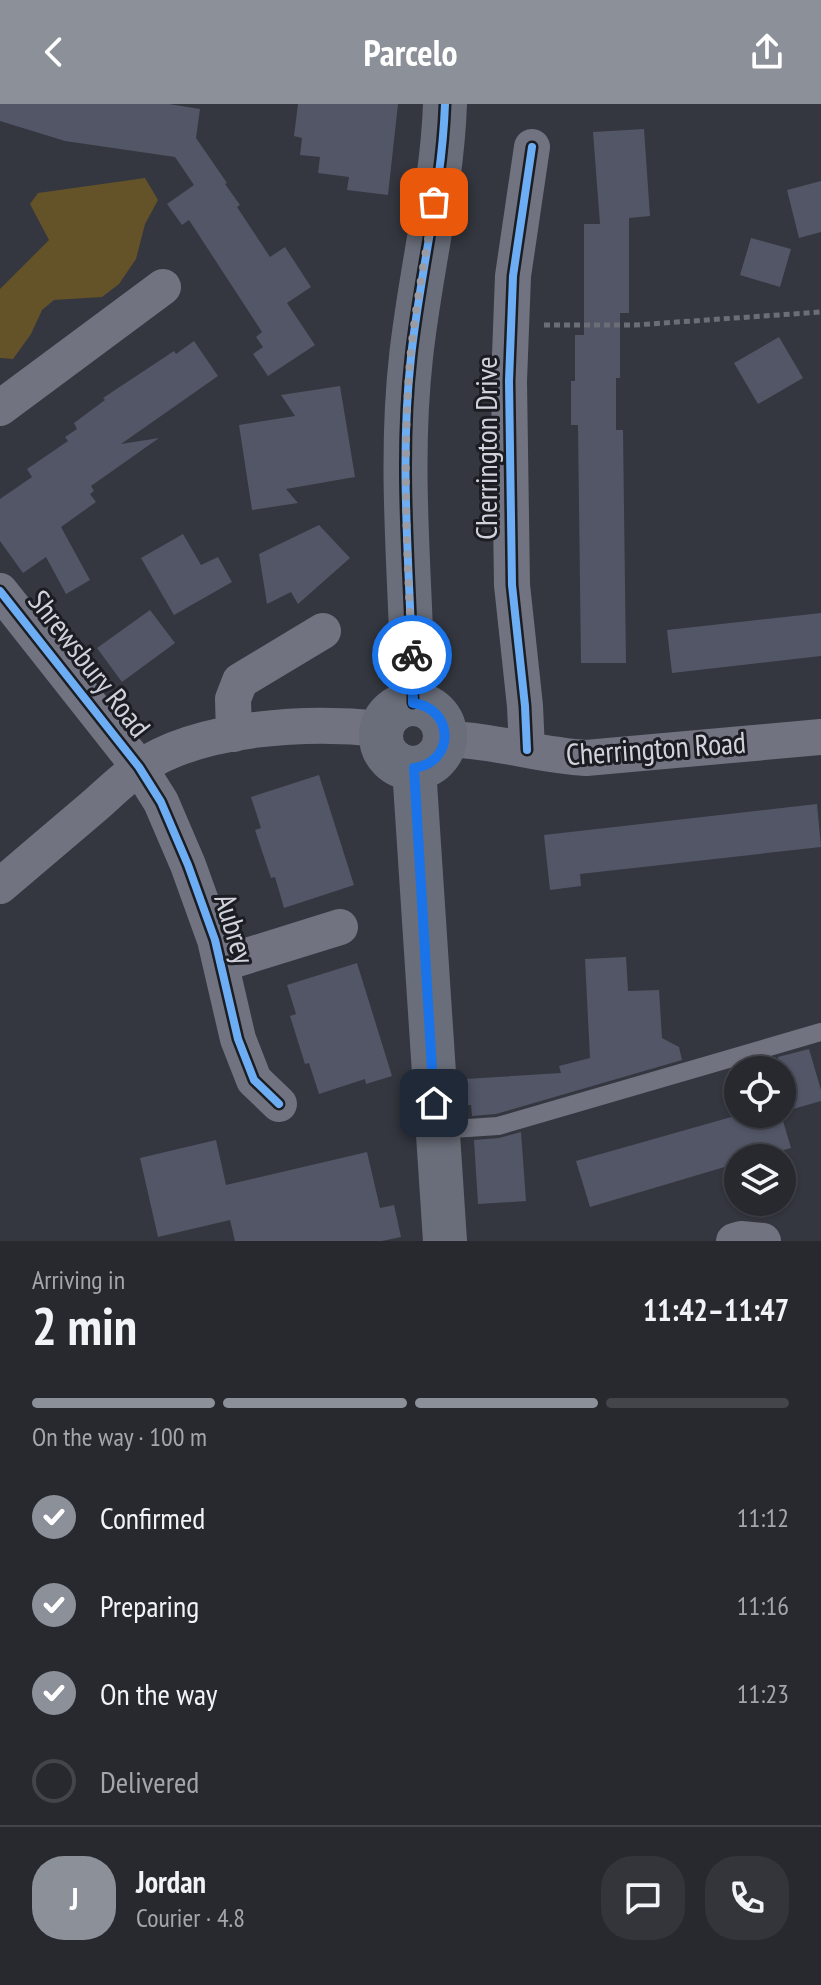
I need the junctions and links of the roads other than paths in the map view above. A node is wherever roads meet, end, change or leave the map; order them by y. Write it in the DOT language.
graph roads {
  1 [pos="445,104"];
  2 [pos="532,147"];
  3 [pos="163,287"];
  4 [pos="0,408"];
  5 [pos="0,591"];
  6 [pos="323,631"];
  7 [pos="397,716"];
  8 [pos="234,734"];
  9 [pos="821,737"];
  10 [pos="527,750"];
  11 [pos="430,753"];
  12 [pos="139,767"];
  13 [pos="0,886"];
  14 [pos="340,927"];
  15 [pos="221,964"];
  16 [pos="821,1032"];
  17 [pos="279,1104"];
  18 [pos="436,1130"];
  19 [pos="445,1241"];
  20 [pos="734,1241"];
  21 [pos="763,1241"];
  1 -- 7 [label="main road"];
  2 -- 10 [label="street, Cherrington Drive"];
  3 -- 4 [label="street"];
  5 -- 12 [label="street, Shrewsbury Road"];
  6 -- 8 [label="street"];
  7 -- 8 [label="street"];
  7 -- 11 [label="main road"];
  7 -- 11 [label="main road"];
  8 -- 12 [label="street"];
  9 -- 10 [label="street, Cherrington Road"];
  10 -- 11 [label="street, Cherrington Road"];
  11 -- 18 [label="main road"];
  12 -- 13 [label="street"];
  12 -- 15 [label="street, Aubrey"];
  14 -- 15 [label="street, Aubrey"];
  15 -- 17 [label="street, Aubrey"];
  16 -- 18 [label="lane"];
  18 -- 19 [label="main road"];
  20 -- 21 [label="street"];
}
